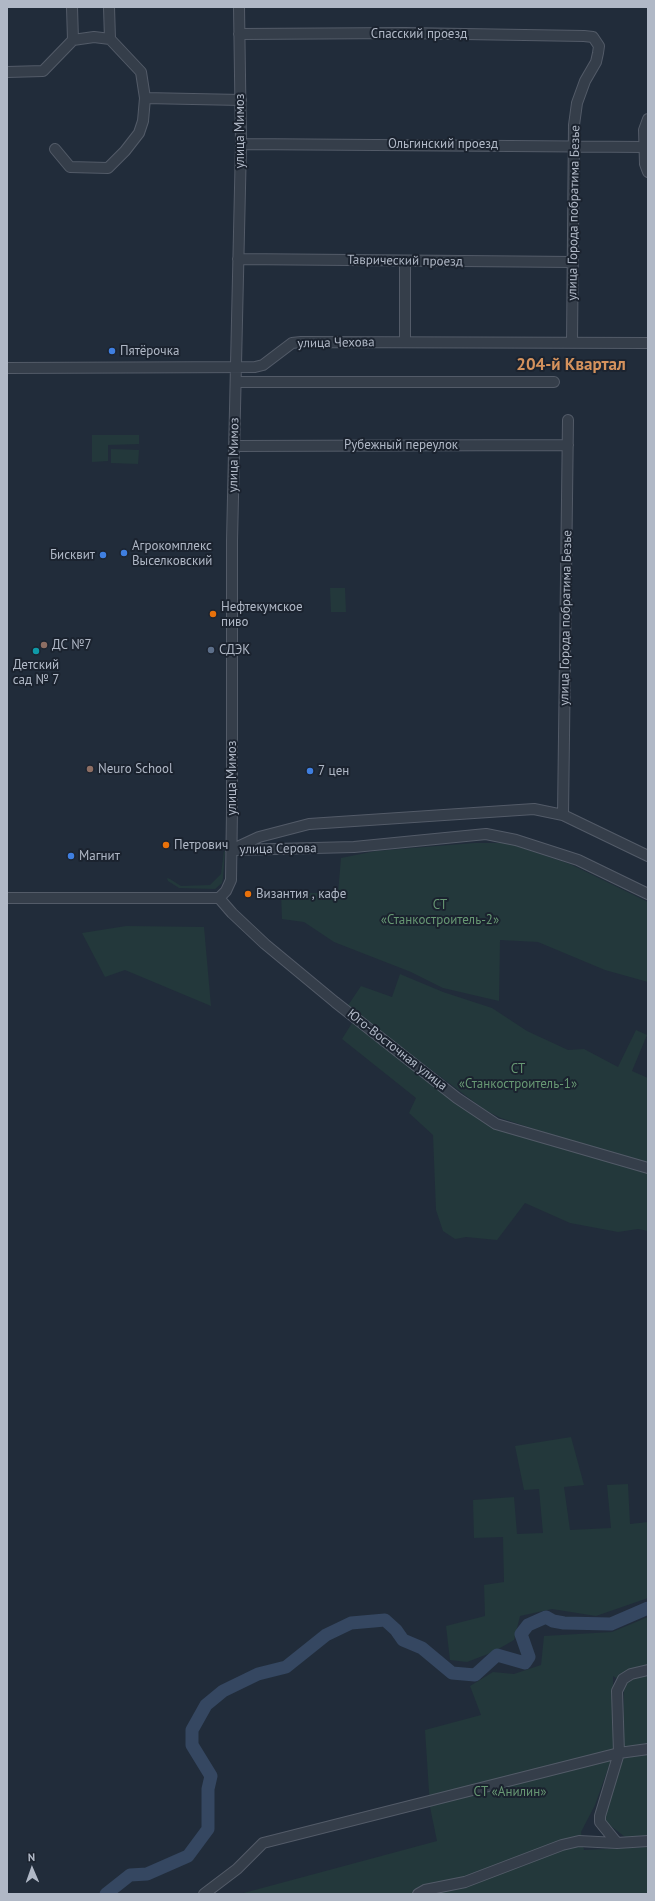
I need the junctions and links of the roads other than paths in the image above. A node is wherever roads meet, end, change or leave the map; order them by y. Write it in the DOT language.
graph roads {
  1 [pos="72,7"];
  2 [pos="109,7"];
  3 [pos="239,7"];
  4 [pos="239,34"];
  5 [pos="110,39"];
  6 [pos="73,40"];
  7 [pos="597,42"];
  8 [pos="7,72"];
  9 [pos="145,98"];
  10 [pos="241,100"];
  11 [pos="648,119"];
  12 [pos="241,144"];
  13 [pos="573,146"];
  14 [pos="644,147"];
  15 [pos="55,149"];
  16 [pos="648,172"];
  17 [pos="238,259"];
  18 [pos="405,261"];
  19 [pos="573,262"];
  20 [pos="405,342"];
  21 [pos="572,342"];
  22 [pos="648,342"];
  23 [pos="236,367"];
  24 [pos="7,368"];
  25 [pos="236,382"];
  26 [pos="554,382"];
  27 [pos="568,420"];
  28 [pos="568,445"];
  29 [pos="234,446"];
  30 [pos="563,815"];
  31 [pos="231,850"];
  32 [pos="648,856"];
  33 [pos="648,894"];
  34 [pos="7,898"];
  35 [pos="219,898"];
  36 [pos="648,1168"];
  37 [pos="648,1670"];
  38 [pos="648,1749"];
  39 [pos="620,1753"];
  40 [pos="648,1840"];
  41 [pos="617,1843"];
  42 [pos="204,1894"];
  43 [pos="418,1894"];
  1 -- 6 [label="street"];
  2 -- 5 [label="street"];
  3 -- 4 [label="street, улица Мимоз"];
  4 -- 7 [label="street, Спасский проезд"];
  4 -- 10 [label="street, улица Мимоз"];
  5 -- 6 [label="street"];
  5 -- 9 [label="street"];
  6 -- 8 [label="street"];
  7 -- 13 [label="street, улица Города побратима Безье"];
  9 -- 10 [label="street"];
  9 -- 15 [label="street"];
  10 -- 12 [label="street, улица Мимоз"];
  11 -- 14 [label="street"];
  12 -- 13 [label="street, Ольгинский проезд"];
  12 -- 17 [label="street, улица Мимоз"];
  13 -- 14 [label="street, Ольгинский проезд"];
  13 -- 19 [label="street, улица Города побратима Безье"];
  14 -- 16 [label="street"];
  17 -- 18 [label="street, Таврический проезд"];
  17 -- 23 [label="street, улица Мимоз"];
  18 -- 19 [label="street, Таврический проезд"];
  18 -- 20 [label="street"];
  19 -- 21 [label="street, улица Города побратима Безье"];
  20 -- 21 [label="street, улица Чехова"];
  20 -- 23 [label="street, улица Чехова"];
  21 -- 22 [label="street, улица Чехова"];
  23 -- 24 [label="street, улица Чехова"];
  23 -- 25 [label="street, улица Мимоз"];
  25 -- 26 [label="street"];
  25 -- 29 [label="street, улица Мимоз"];
  27 -- 28 [label="street, улица Города побратима Безье"];
  28 -- 29 [label="street, Рубежный переулок"];
  28 -- 30 [label="street, улица Города побратима Безье"];
  29 -- 31 [label="street, улица Мимоз"];
  30 -- 31 [label="street, улица Серова"];
  30 -- 32 [label="street, улица Серова"];
  31 -- 33 [label="street, улица Серова"];
  31 -- 35 [label="street, улица Мимоз"];
  34 -- 35 [label="street"];
  35 -- 36 [label="street, Юго-Восточная улица"];
  37 -- 39 [label="street"];
  38 -- 39 [label="street"];
  39 -- 41 [label="street"];
  39 -- 42 [label="street"];
  40 -- 41 [label="street"];
  41 -- 43 [label="street"];
}
